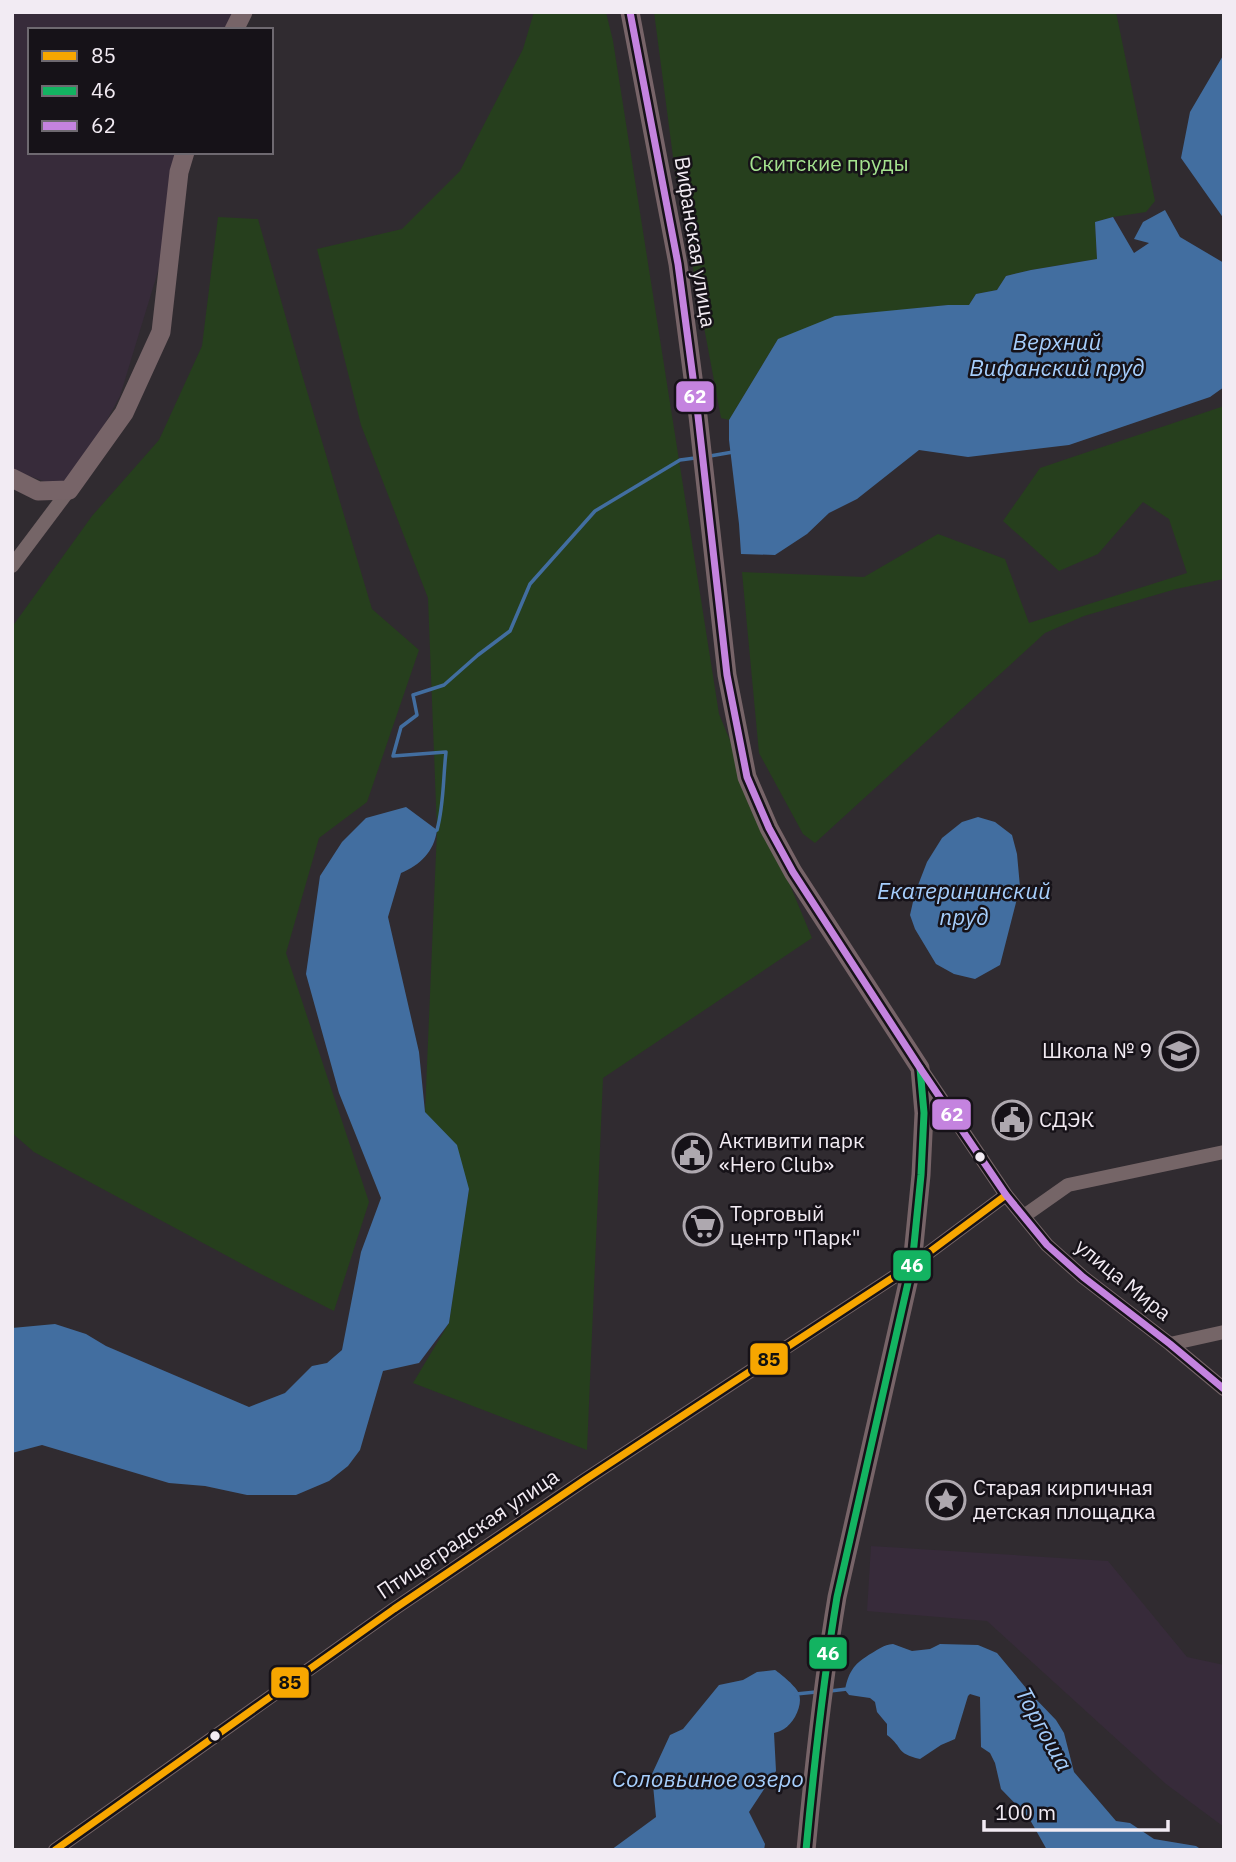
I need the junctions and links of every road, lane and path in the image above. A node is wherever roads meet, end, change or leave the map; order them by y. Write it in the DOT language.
graph roads {
  1 [pos="243,12"];
  2 [pos="630,12"];
  3 [pos="235,28"];
  4 [pos="185,154"];
  5 [pos="12,478"];
  6 [pos="69,490"];
  7 [pos="12,566"];
  8 [pos="920,1068"];
  9 [pos="1224,1152"];
  10 [pos="1006,1195"];
  11 [pos="1024,1216"];
  12 [pos="912,1265"];
  13 [pos="1224,1332"];
  14 [pos="1170,1344"];
  15 [pos="1224,1389"];
  16 [pos="55,1850"];
  17 [pos="806,1850"];
  1 -- 3 [label="main road"];
  2 -- 8 [label="main road, Вифанская улица"];
  4 -- 6 [label="main road"];
  5 -- 6 [label="main road"];
  6 -- 7 [label="street"];
  8 -- 10 [label="street, улица Мира"];
  8 -- 12 [label="main road"];
  9 -- 11 [label="street"];
  10 -- 11 [label="street, улица Мира"];
  10 -- 12 [label="street, Птицеградская улица"];
  11 -- 14 [label="street, улица Мира"];
  12 -- 16 [label="street, Птицеградская улица"];
  12 -- 17 [label="main road"];
  13 -- 14 [label="street"];
  14 -- 15 [label="street, улица Мира"];
}
